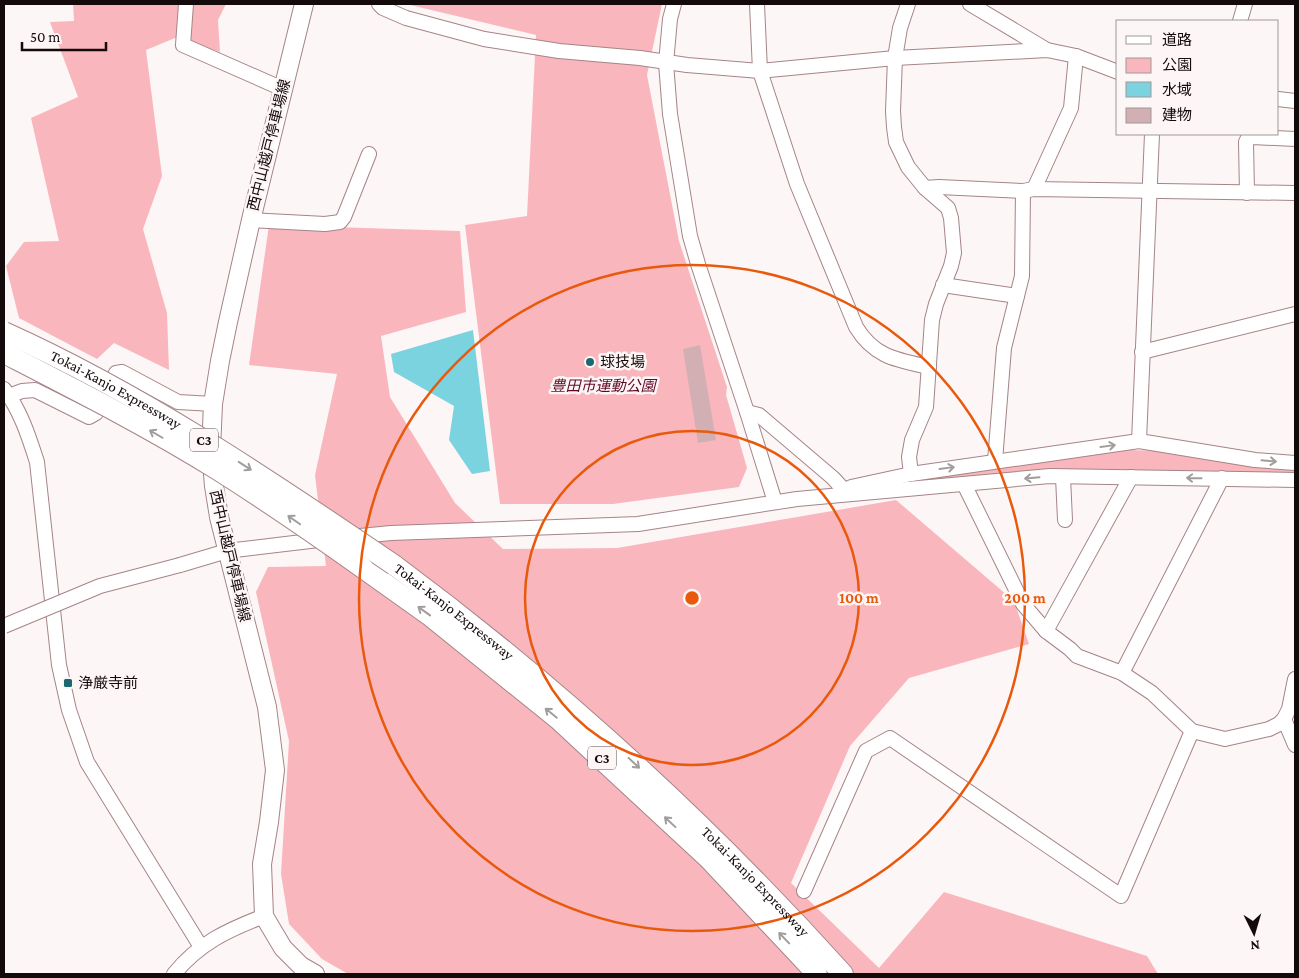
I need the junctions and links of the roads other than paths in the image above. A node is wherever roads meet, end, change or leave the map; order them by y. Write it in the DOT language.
graph roads {
  1 [pos="186,4"];
  2 [pos="304,4"];
  3 [pos="379,4"];
  4 [pos="674,4"];
  5 [pos="758,4"];
  6 [pos="908,4"];
  7 [pos="970,4"];
  8 [pos="1245,4"];
  9 [pos="1240,20"];
  10 [pos="1047,50"];
  11 [pos="1076,56"];
  12 [pos="895,58"];
  13 [pos="666,63"];
  14 [pos="760,71"];
  15 [pos="1116,71"];
  16 [pos="283,89"];
  17 [pos="1279,99"];
  18 [pos="1295,101"];
  19 [pos="1152,135"];
  20 [pos="1295,139"];
  21 [pos="369,154"];
  22 [pos="925,188"];
  23 [pos="1029,190"];
  24 [pos="1149,191"];
  25 [pos="1247,193"];
  26 [pos="1295,193"];
  27 [pos="251,220"];
  28 [pos="943,286"];
  29 [pos="1017,296"];
  30 [pos="1295,314"];
  31 [pos="4,332"];
  32 [pos="1142,352"];
  33 [pos="4,353"];
  34 [pos="929,368"];
  35 [pos="7,392"];
  36 [pos="213,404"];
  37 [pos="748,412"];
  38 [pos="1139,441"];
  39 [pos="995,461"];
  40 [pos="1295,463"];
  41 [pos="911,474"];
  42 [pos="1063,477"];
  43 [pos="1131,477"];
  44 [pos="1222,478"];
  45 [pos="1295,480"];
  46 [pos="964,484"];
  47 [pos="843,489"];
  48 [pos="797,499"];
  49 [pos="775,502"];
  50 [pos="1065,520"];
  51 [pos="227,551"];
  52 [pos="4,626"];
  53 [pos="1046,631"];
  54 [pos="1122,673"];
  55 [pos="1295,679"];
  56 [pos="1284,719"];
  57 [pos="1192,731"];
  58 [pos="1295,745"];
  59 [pos="804,891"];
  60 [pos="264,916"];
  61 [pos="201,947"];
  62 [pos="174,974"];
  63 [pos="315,974"];
  64 [pos="817,974"];
  65 [pos="843,974"];
  1 -- 16 [label="street"];
  2 -- 16 [label="main road, 西中山越戸停車場線"];
  3 -- 13 [label="street"];
  4 -- 13 [label="street"];
  5 -- 14 [label="street"];
  6 -- 12 [label="street"];
  7 -- 10 [label="street"];
  8 -- 9 [label="street"];
  10 -- 11 [label="street"];
  10 -- 12 [label="street"];
  11 -- 15 [label="street"];
  11 -- 23 [label="street"];
  12 -- 14 [label="street"];
  12 -- 22 [label="street"];
  13 -- 14 [label="street"];
  13 -- 37 [label="street"];
  14 -- 34 [label="street"];
  16 -- 27 [label="main road, 西中山越戸停車場線"];
  17 -- 18 [label="street"];
  19 -- 24 [label="street"];
  20 -- 25 [label="street"];
  21 -- 27 [label="street"];
  22 -- 23 [label="street"];
  22 -- 28 [label="street"];
  23 -- 24 [label="street"];
  23 -- 29 [label="street"];
  24 -- 25 [label="street"];
  24 -- 32 [label="street"];
  25 -- 26 [label="street"];
  27 -- 36 [label="main road, 西中山越戸停車場線"];
  28 -- 29 [label="street"];
  28 -- 34 [label="street"];
  29 -- 39 [label="street"];
  30 -- 32 [label="street"];
  31 -- 65 [label="highway, Tokai-Kanjo Expressway / C3, one-way, bridge"];
  32 -- 38 [label="street"];
  64 -- 33 [label="highway, Tokai-Kanjo Expressway / C3, one-way, bridge"];
  34 -- 41 [label="street"];
  35 -- 36 [label="street"];
  35 -- 61 [label="street"];
  36 -- 51 [label="main road, 西中山越戸停車場線"];
  37 -- 47 [label="street"];
  37 -- 49 [label="street"];
  39 -- 38 [label="street, one-way"];
  38 -- 40 [label="street, one-way"];
  41 -- 39 [label="street, one-way"];
  41 -- 47 [label="street"];
  42 -- 43 [label="street"];
  42 -- 46 [label="street, one-way"];
  42 -- 50 [label="street"];
  44 -- 43 [label="street, one-way"];
  43 -- 53 [label="street"];
  44 -- 45 [label="street"];
  44 -- 54 [label="street"];
  46 -- 48 [label="street"];
  46 -- 53 [label="street"];
  47 -- 48 [label="street"];
  48 -- 49 [label="street"];
  49 -- 51 [label="street"];
  51 -- 52 [label="street, bridge"];
  51 -- 60 [label="main road, 西中山越戸停車場線"];
  53 -- 54 [label="street"];
  54 -- 57 [label="street"];
  55 -- 56 [label="street"];
  56 -- 57 [label="street"];
  56 -- 58 [label="street"];
  57 -- 59 [label="street"];
  60 -- 61 [label="street"];
  60 -- 63 [label="main road, 西中山越戸停車場線"];
  61 -- 62 [label="street"];
}
